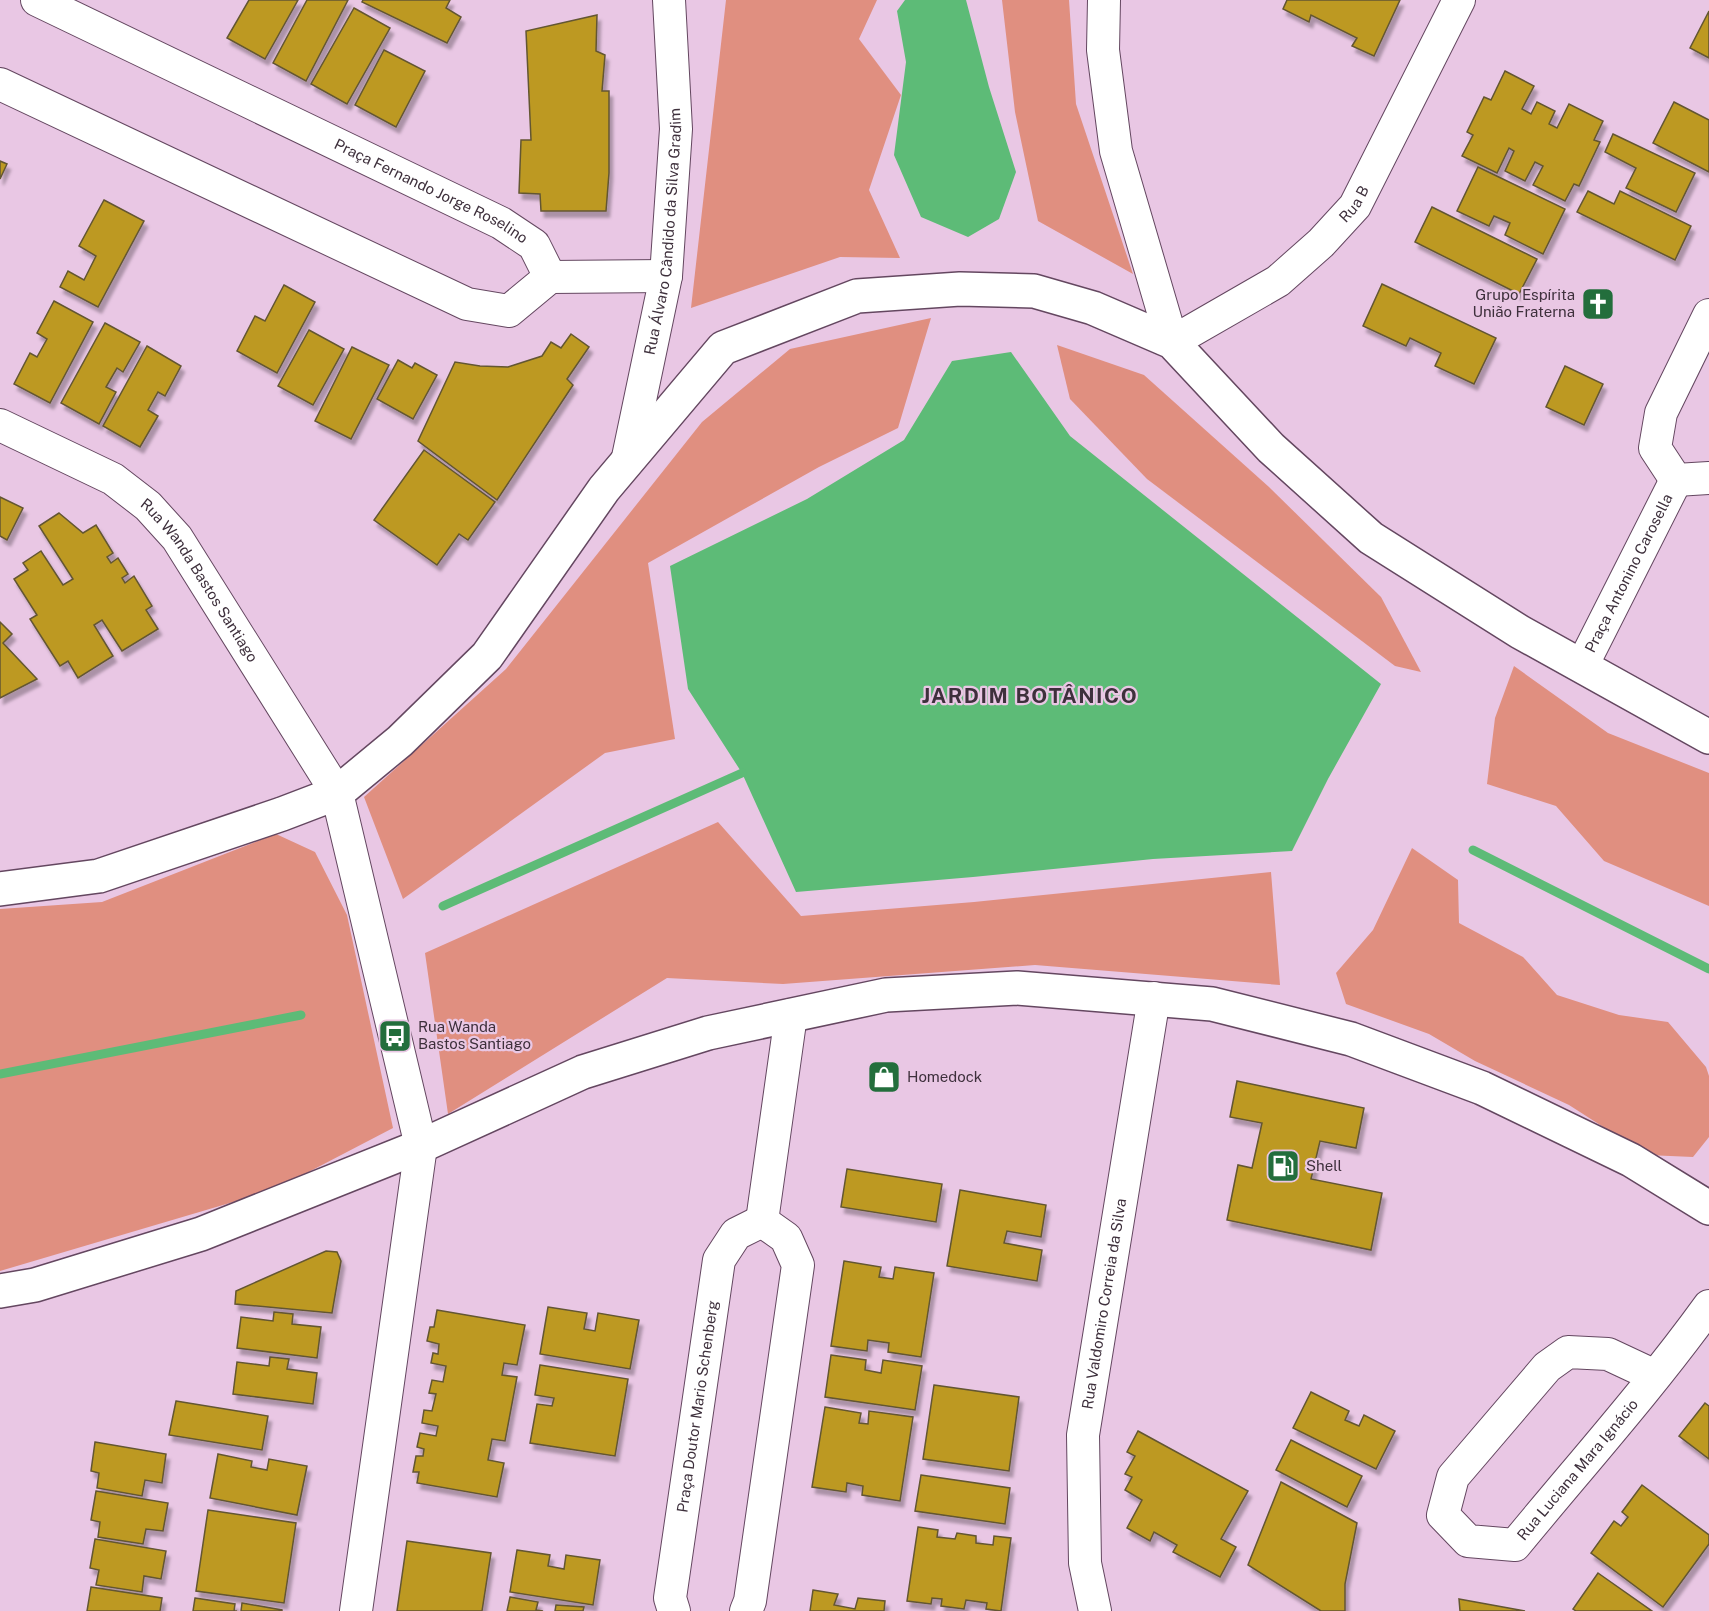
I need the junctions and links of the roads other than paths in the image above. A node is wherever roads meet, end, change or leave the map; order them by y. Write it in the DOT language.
graph roads {
  1 [pos="37,0"];
  2 [pos="669,0"];
  3 [pos="1104,0"];
  4 [pos="1459,0"];
  5 [pos="0,84"];
  6 [pos="666,276"];
  7 [pos="550,277"];
  8 [pos="1709,315"];
  9 [pos="1172,342"];
  10 [pos="0,425"];
  11 [pos="627,462"];
  12 [pos="1709,478"];
  13 [pos="1676,480"];
  14 [pos="1582,666"];
  15 [pos="1709,737"];
  16 [pos="337,793"];
  17 [pos="0,889"];
  18 [pos="1154,998"];
  19 [pos="791,1016"];
  20 [pos="421,1146"];
  21 [pos="1709,1208"];
  22 [pos="762,1221"];
  23 [pos="0,1291"];
  24 [pos="1709,1306"];
  25 [pos="1654,1376"];
  26 [pos="356,1611"];
  27 [pos="674,1611"];
  28 [pos="746,1611"];
  29 [pos="1095,1611"];
  1 -- 7 [label="street, Praça Fernando Jorge Roselino"];
  2 -- 6 [label="street, Rua Álvaro Cândido da Silva Gradim"];
  3 -- 9 [label="street"];
  4 -- 9 [label="street, Rua B"];
  5 -- 7 [label="street"];
  6 -- 7 [label="street"];
  6 -- 11 [label="street, Rua Álvaro Cândido da Silva Gradim"];
  8 -- 13 [label="street, Praça Antonino Carosella"];
  9 -- 11 [label="main road"];
  9 -- 14 [label="main road"];
  10 -- 16 [label="street, Rua Wanda Bastos Santiago"];
  11 -- 16 [label="main road"];
  12 -- 13 [label="street, Praça Antonino Carosella"];
  13 -- 14 [label="street, Praça Antonino Carosella"];
  14 -- 15 [label="main road"];
  16 -- 17 [label="main road"];
  16 -- 20 [label="street, Rua Wanda Bastos Santiago"];
  18 -- 19 [label="main road"];
  18 -- 21 [label="main road"];
  18 -- 29 [label="street, Rua Valdomiro Correia da Silva"];
  19 -- 20 [label="main road"];
  19 -- 22 [label="street"];
  20 -- 23 [label="main road"];
  20 -- 26 [label="street, Rua Wanda Bastos Santiago"];
  22 -- 27 [label="street, Praça Doutor Mario Schenberg"];
  22 -- 28 [label="street"];
  24 -- 25 [label="street, Rua Luciana Mara Ignácio"];
  25 -- 25 [label="street, Rua Luciana Mara Ignácio"];
}
